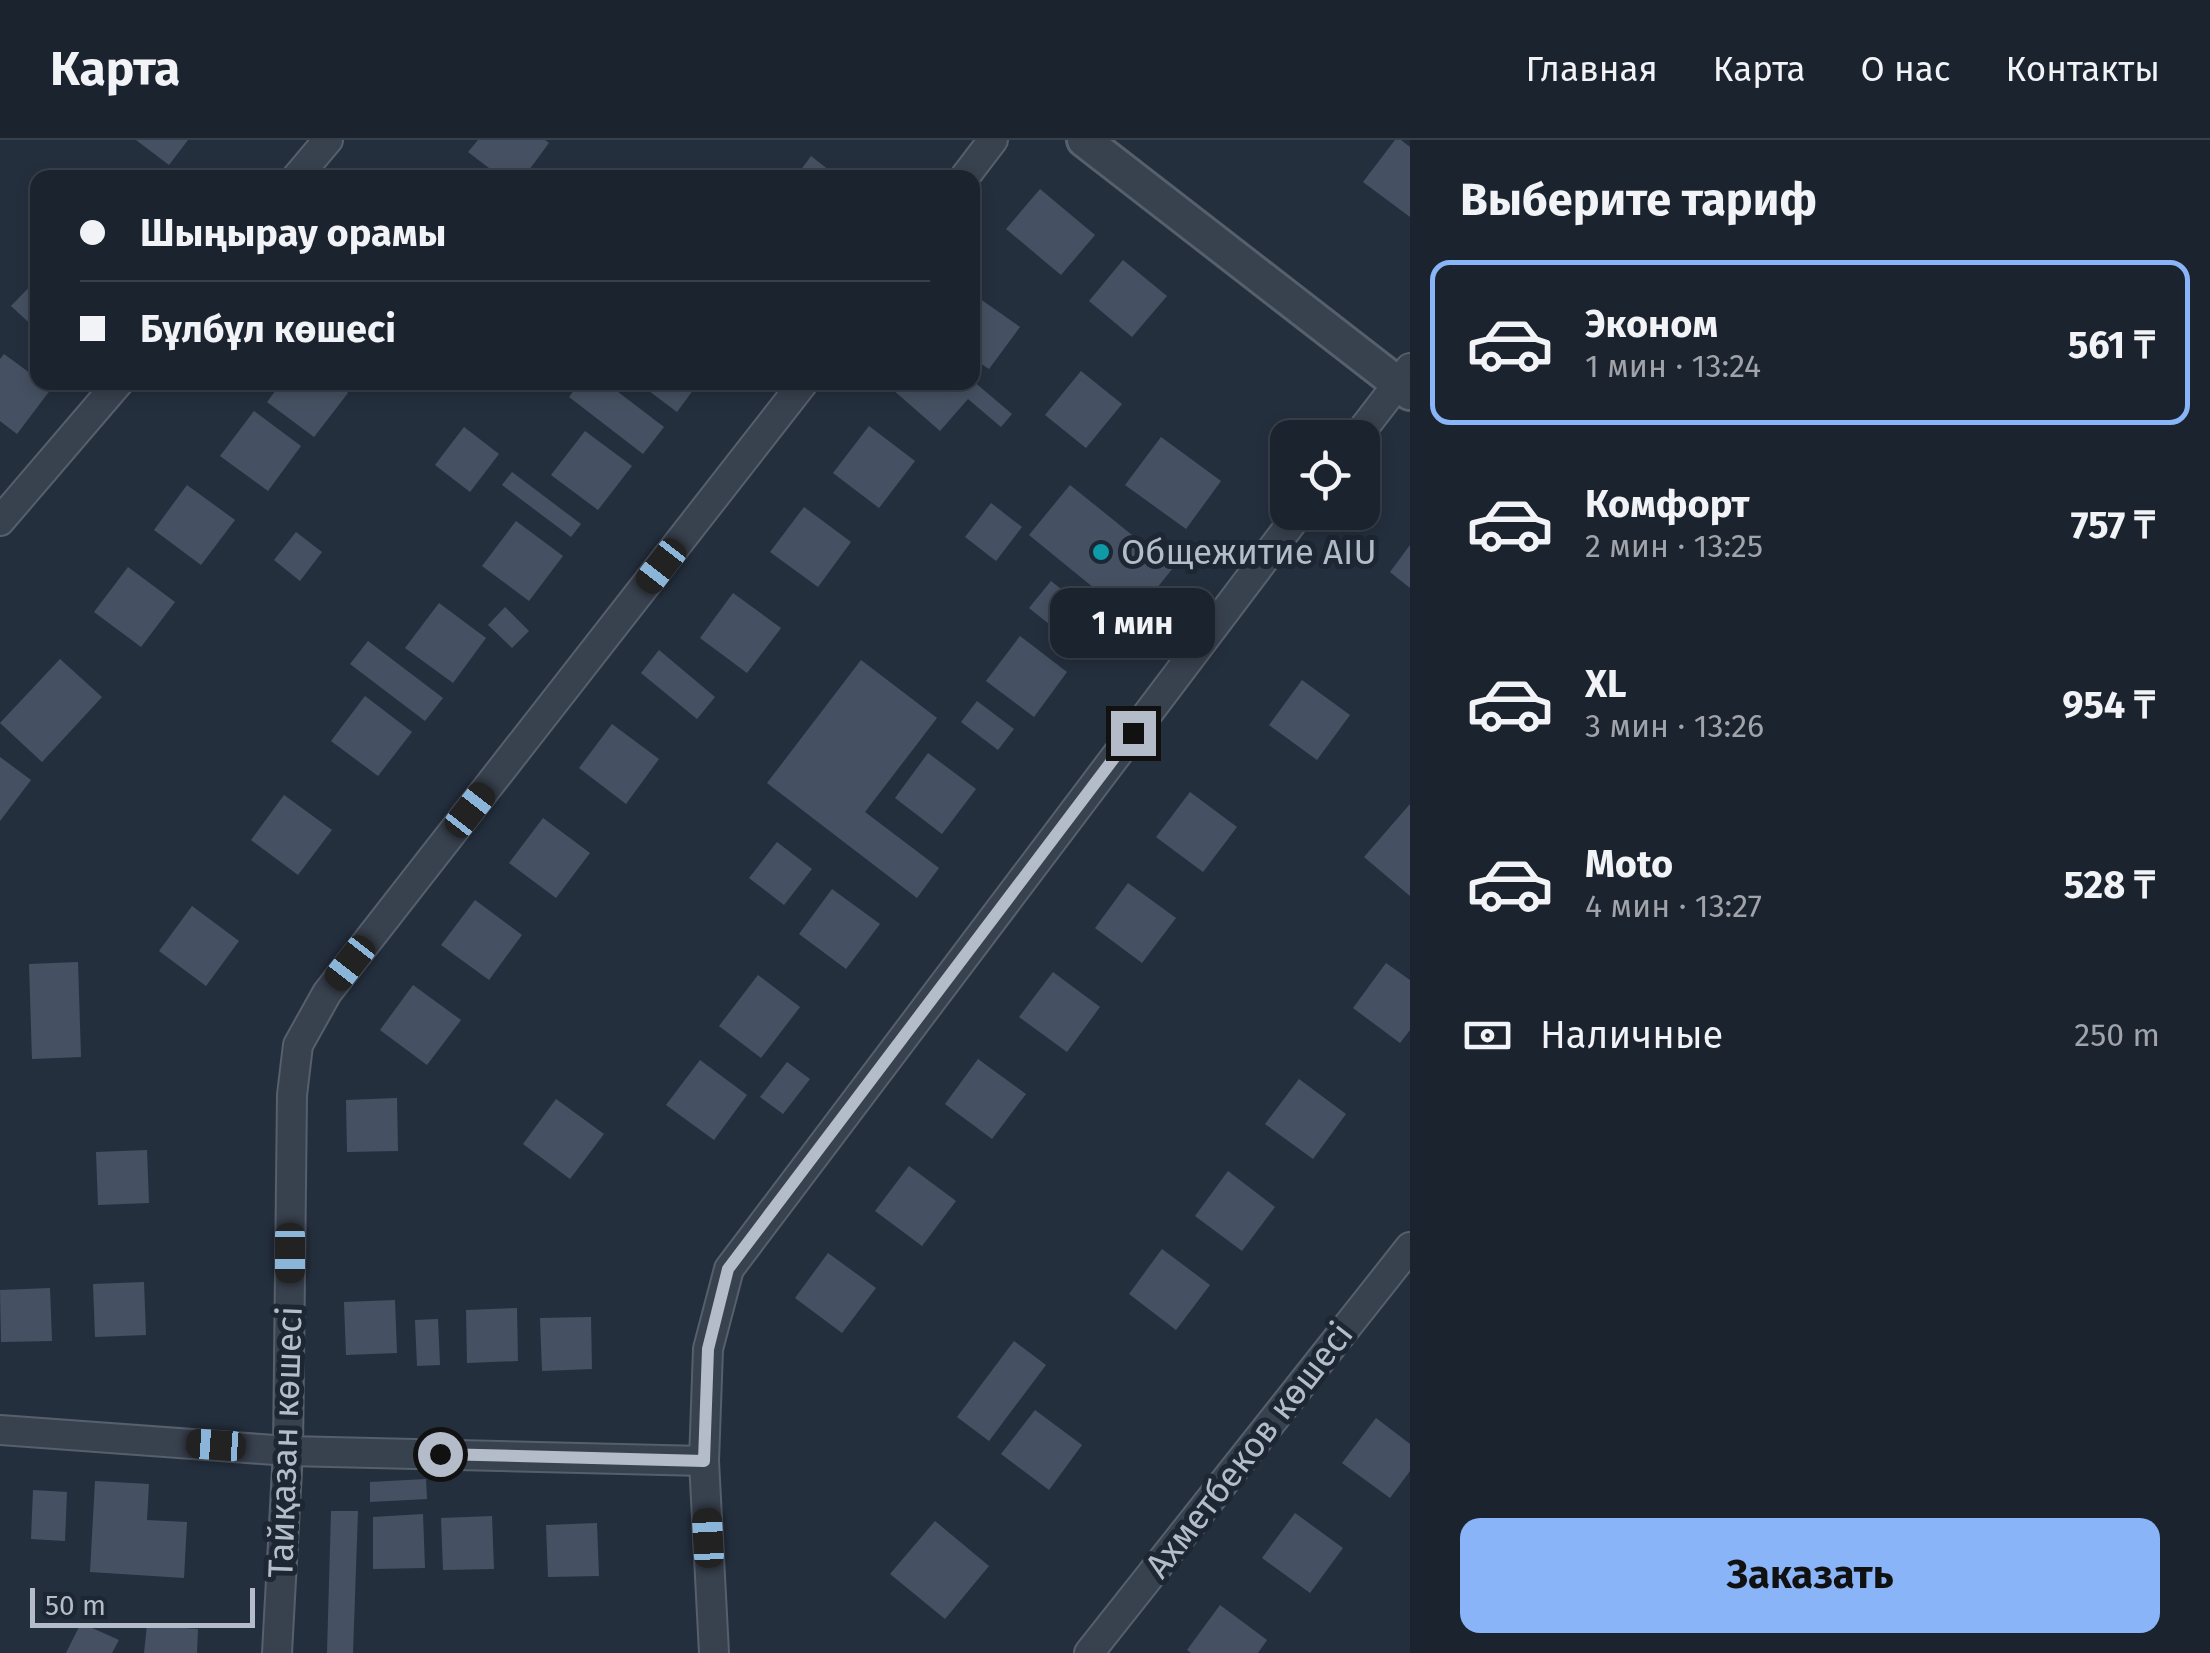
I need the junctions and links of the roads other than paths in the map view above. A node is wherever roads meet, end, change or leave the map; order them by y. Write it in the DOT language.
graph roads {
  1 [pos="328,140"];
  2 [pos="993,140"];
  3 [pos="1084,140"];
  4 [pos="303,170"];
  5 [pos="970,170"];
  6 [pos="1406,381"];
  7 [pos="113,390"];
  8 [pos="798,390"];
  9 [pos="1372,420"];
  10 [pos="0,521"];
  11 [pos="1286,530"];
  12 [pos="1410,1247"];
  13 [pos="0,1430"];
  14 [pos="288,1450"];
  15 [pos="704,1461"];
  16 [pos="276,1653"];
  17 [pos="714,1653"];
  18 [pos="1088,1653"];
  1 -- 4 [label="street"];
  2 -- 5 [label="street"];
  3 -- 6 [label="street"];
  6 -- 9 [label="street"];
  7 -- 10 [label="street"];
  8 -- 14 [label="street, Тайқазан көшесі"];
  11 -- 15 [label="street"];
  12 -- 18 [label="street, Ахметбеков көшесі"];
  13 -- 14 [label="street"];
  14 -- 15 [label="street"];
  14 -- 16 [label="street, Тайқазан көшесі"];
  15 -- 17 [label="street"];
}
